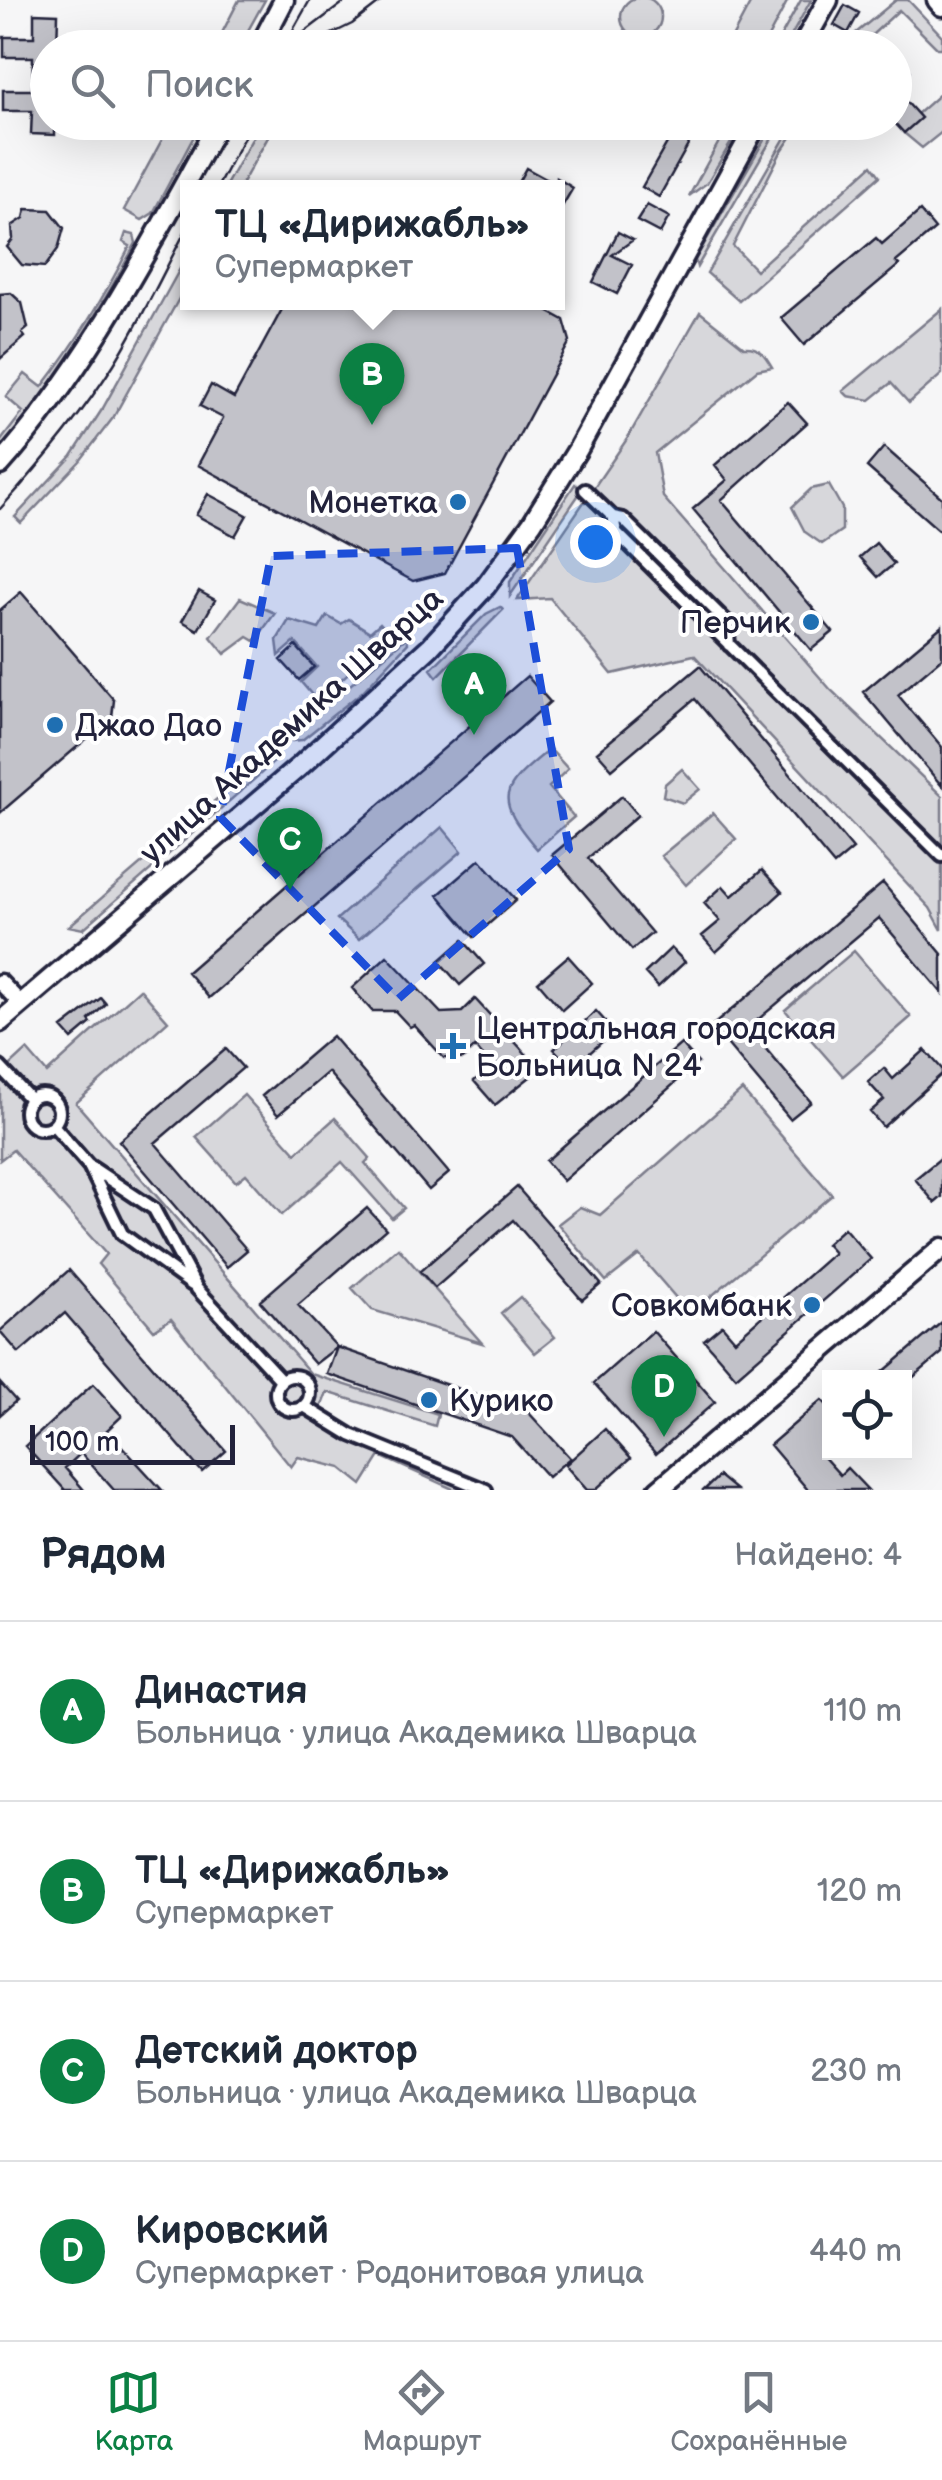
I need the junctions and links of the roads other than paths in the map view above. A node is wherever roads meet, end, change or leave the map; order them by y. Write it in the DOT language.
graph roads {
  1 [pos="284,0"];
  2 [pos="828,0"];
  3 [pos="936,0"];
  4 [pos="942,6"];
  5 [pos="268,30"];
  6 [pos="811,30"];
  7 [pos="209,140"];
  8 [pos="748,140"];
  9 [pos="187,180"];
  10 [pos="180,192"];
  11 [pos="0,465"];
  12 [pos="585,490"];
  13 [pos="942,856"];
  14 [pos="0,982"];
  15 [pos="21,1004"];
  16 [pos="0,1022"];
  17 [pos="0,1067"];
  18 [pos="30,1099"];
  19 [pos="54,1126"];
  20 [pos="88,1165"];
  21 [pos="942,1248"];
  22 [pos="197,1289"];
  23 [pos="281,1380"];
  24 [pos="304,1406"];
  25 [pos="486,1490"];
  26 [pos="658,1490"];
  1 -- 5 [label="street"];
  2 -- 6 [label="street"];
  3 -- 4 [label="street"];
  7 -- 9 [label="street"];
  8 -- 15 [label="street, улица Академика Шварца"];
  10 -- 11 [label="street"];
  12 -- 13 [label="street"];
  14 -- 15 [label="street"];
  15 -- 16 [label="street, улица Академика Шварца"];
  17 -- 18 [label="street"];
  18 -- 19 [label="street"];
  18 -- 19 [label="street"];
  19 -- 20 [label="street"];
  20 -- 22 [label="street"];
  20 -- 22 [label="street"];
  21 -- 26 [label="street"];
  22 -- 23 [label="street"];
  23 -- 24 [label="street"];
  23 -- 24 [label="street"];
  24 -- 25 [label="street"];
}
